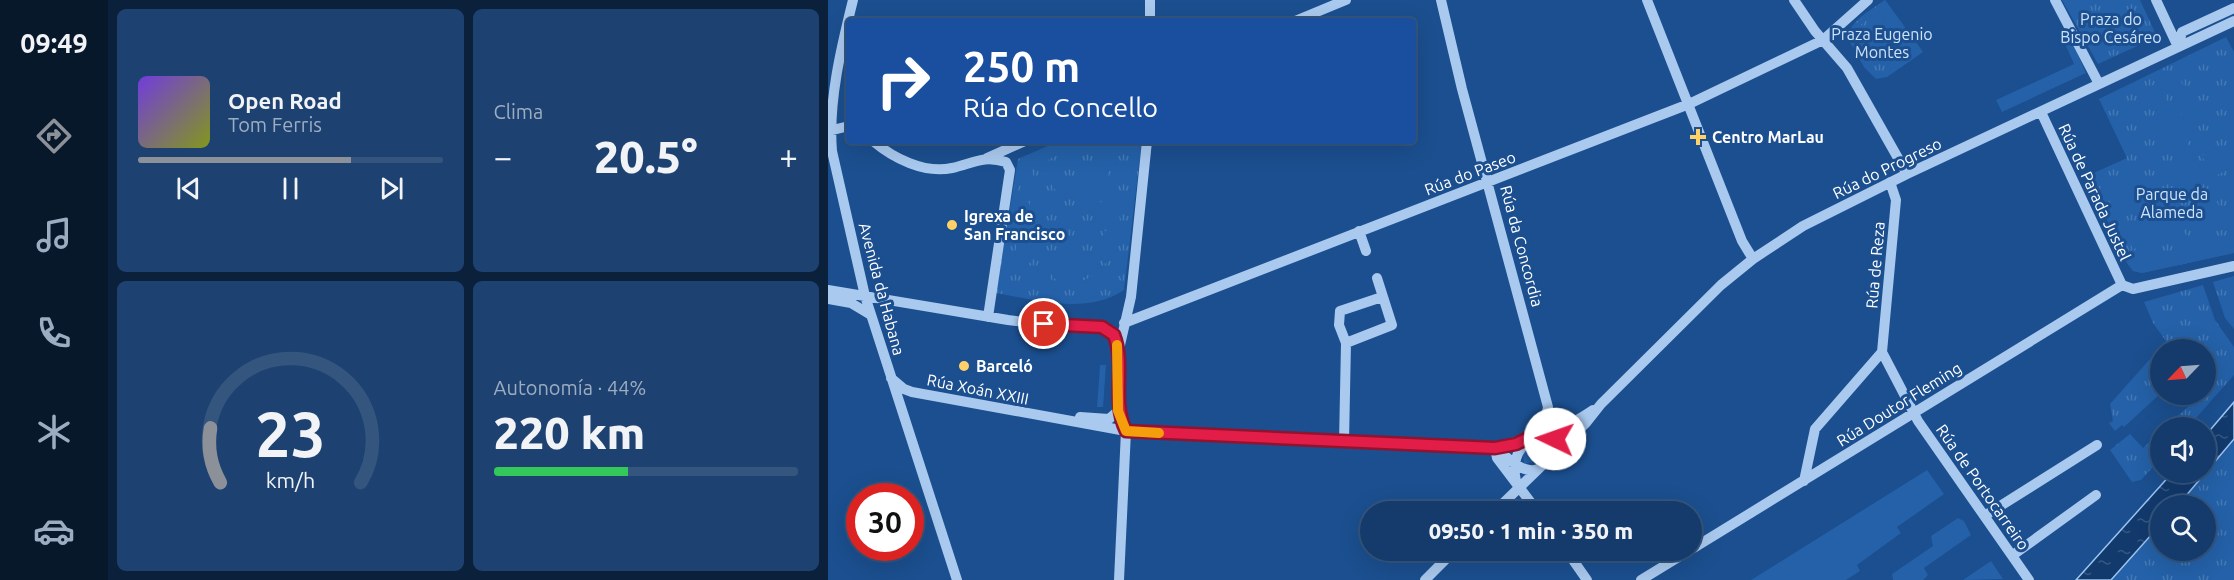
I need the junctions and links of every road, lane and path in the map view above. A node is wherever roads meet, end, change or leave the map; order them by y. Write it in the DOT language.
graph roads {
  1 [pos="852,0"];
  2 [pos="1150,0"];
  3 [pos="1346,0"];
  4 [pos="1441,0"];
  5 [pos="1647,0"];
  6 [pos="1794,0"];
  7 [pos="1868,0"];
  8 [pos="2055,0"];
  9 [pos="2157,0"];
  10 [pos="2234,8"];
  11 [pos="848,18"];
  12 [pos="1150,18"];
  13 [pos="1302,18"];
  14 [pos="2234,21"];
  15 [pos="846,29"];
  16 [pos="1823,40"];
  17 [pos="2178,47"];
  18 [pos="2099,84"];
  19 [pos="1689,104"];
  20 [pos="830,107"];
  21 [pos="2040,112"];
  22 [pos="846,127"];
  23 [pos="829,134"];
  24 [pos="877,144"];
  25 [pos="1018,144"];
  26 [pos="1147,144"];
  27 [pos="987,158"];
  28 [pos="1907,174"];
  29 [pos="1490,182"];
  30 [pos="1890,182"];
  31 [pos="1359,231"];
  32 [pos="1366,251"];
  33 [pos="1753,259"];
  34 [pos="2234,266"];
  35 [pos="1377,279"];
  36 [pos="2122,285"];
  37 [pos="828,290"];
  38 [pos="865,296"];
  39 [pos="1382,297"];
  40 [pos="828,299"];
  41 [pos="871,315"];
  42 [pos="988,317"];
  43 [pos="1124,323"];
  44 [pos="1346,343"];
  45 [pos="1119,352"];
  46 [pos="1882,352"];
  47 [pos="891,378"];
  48 [pos="1597,408"];
  49 [pos="1118,411"];
  50 [pos="1913,411"];
  51 [pos="1064,421"];
  52 [pos="1126,431"];
  53 [pos="1543,431"];
  54 [pos="1532,437"];
  55 [pos="1344,442"];
  56 [pos="2097,445"];
  57 [pos="1495,448"];
  58 [pos="1515,463"];
  59 [pos="1542,466"];
  60 [pos="1804,481"];
  61 [pos="1518,484"];
  62 [pos="2096,495"];
  63 [pos="1503,501"];
  64 [pos="1530,501"];
  65 [pos="1986,515"];
  66 [pos="1702,543"];
  67 [pos="2013,555"];
  68 [pos="1444,561"];
  69 [pos="1574,561"];
  70 [pos="1673,561"];
  71 [pos="955,579"];
  72 [pos="1119,580"];
  73 [pos="1425,580"];
  74 [pos="1587,580"];
  75 [pos="1641,580"];
  76 [pos="2029,580"];
  1 -- 11 [label="street, Avenida da Habana"];
  2 -- 12 [label="street"];
  3 -- 13 [label="street"];
  4 -- 29 [label="street, Rúa da Concordia"];
  5 -- 19 [label="street"];
  6 -- 16 [label="street"];
  7 -- 16 [label="street, Rúa do Paseo"];
  8 -- 18 [label="street"];
  9 -- 17 [label="street"];
  10 -- 17 [label="street"];
  14 -- 17 [label="street, Rúa do Progreso"];
  15 -- 20 [label="street, Avenida da Habana"];
  16 -- 19 [label="street, Rúa do Paseo"];
  16 -- 28 [label="street"];
  17 -- 18 [label="street, Rúa do Progreso"];
  18 -- 21 [label="street, Rúa do Progreso"];
  19 -- 29 [label="street, Rúa do Paseo"];
  19 -- 33 [label="street"];
  20 -- 23 [label="street, Avenida da Habana"];
  21 -- 28 [label="street, Rúa do Progreso"];
  21 -- 36 [label="street, Rúa de Parada Justel"];
  22 -- 23 [label="street"];
  23 -- 38 [label="street, Avenida da Habana"];
  24 -- 27 [label="street"];
  25 -- 27 [label="street"];
  26 -- 43 [label="street"];
  27 -- 42 [label="street"];
  28 -- 30 [label="street, Rúa do Progreso"];
  29 -- 31 [label="street, Rúa do Paseo"];
  29 -- 53 [label="street, Rúa da Concordia"];
  30 -- 33 [label="street, Rúa do Progreso"];
  30 -- 46 [label="street, Rúa de Reza"];
  31 -- 32 [label="street"];
  31 -- 43 [label="street, Rúa do Paseo"];
  33 -- 48 [label="street, Rúa do Progreso"];
  34 -- 36 [label="street"];
  35 -- 39 [label="street"];
  36 -- 50 [label="street, Rúa Doutor Fleming"];
  37 -- 38 [label="street"];
  38 -- 41 [label="street, Avenida da Habana"];
  38 -- 42 [label="street"];
  39 -- 44 [label="street"];
  39 -- 44 [label="street"];
  40 -- 41 [label="street"];
  41 -- 47 [label="street, Avenida da Habana"];
  42 -- 45 [label="street"];
  43 -- 45 [label="street"];
  44 -- 55 [label="street"];
  45 -- 49 [label="street"];
  46 -- 50 [label="street"];
  46 -- 60 [label="street"];
  47 -- 51 [label="street, Rúa Xoán XXIII"];
  47 -- 71 [label="street, Avenida da Habana"];
  48 -- 53 [label="street, Rúa do Progreso"];
  48 -- 59 [label="street, Rúa do Progreso"];
  49 -- 51 [label="street, Rúa Xoán XXIII"];
  49 -- 52 [label="street"];
  50 -- 60 [label="street, Rúa Doutor Fleming"];
  50 -- 65 [label="street, Rúa de Portocarreiro"];
  51 -- 52 [label="street, Rúa Xoán XXIII"];
  52 -- 55 [label="street, Rúa Xoán XXIII"];
  52 -- 72 [label="street"];
  53 -- 54 [label="street, Rúa do Progreso"];
  53 -- 59 [label="street, Rúa do Progreso"];
  54 -- 57 [label="street, Rúa Xoán XXIII"];
  54 -- 58 [label="street, Rúa do Progreso"];
  55 -- 57 [label="street, Rúa Xoán XXIII"];
  56 -- 65 [label="street"];
  57 -- 58 [label="street"];
  57 -- 61 [label="street"];
  58 -- 59 [label="street"];
  58 -- 61 [label="street"];
  59 -- 61 [label="street, Rúa do Progreso"];
  60 -- 66 [label="street, Rúa Doutor Fleming"];
  61 -- 63 [label="street, Rúa do Progreso"];
  61 -- 64 [label="street"];
  62 -- 67 [label="street"];
  65 -- 67 [label="street, Rúa de Portocarreiro"];
  67 -- 76 [label="street, Rúa de Portocarreiro"];
  68 -- 73 [label="street"];
  69 -- 74 [label="street"];
  70 -- 75 [label="street, Rúa Doutor Fleming"];
}
